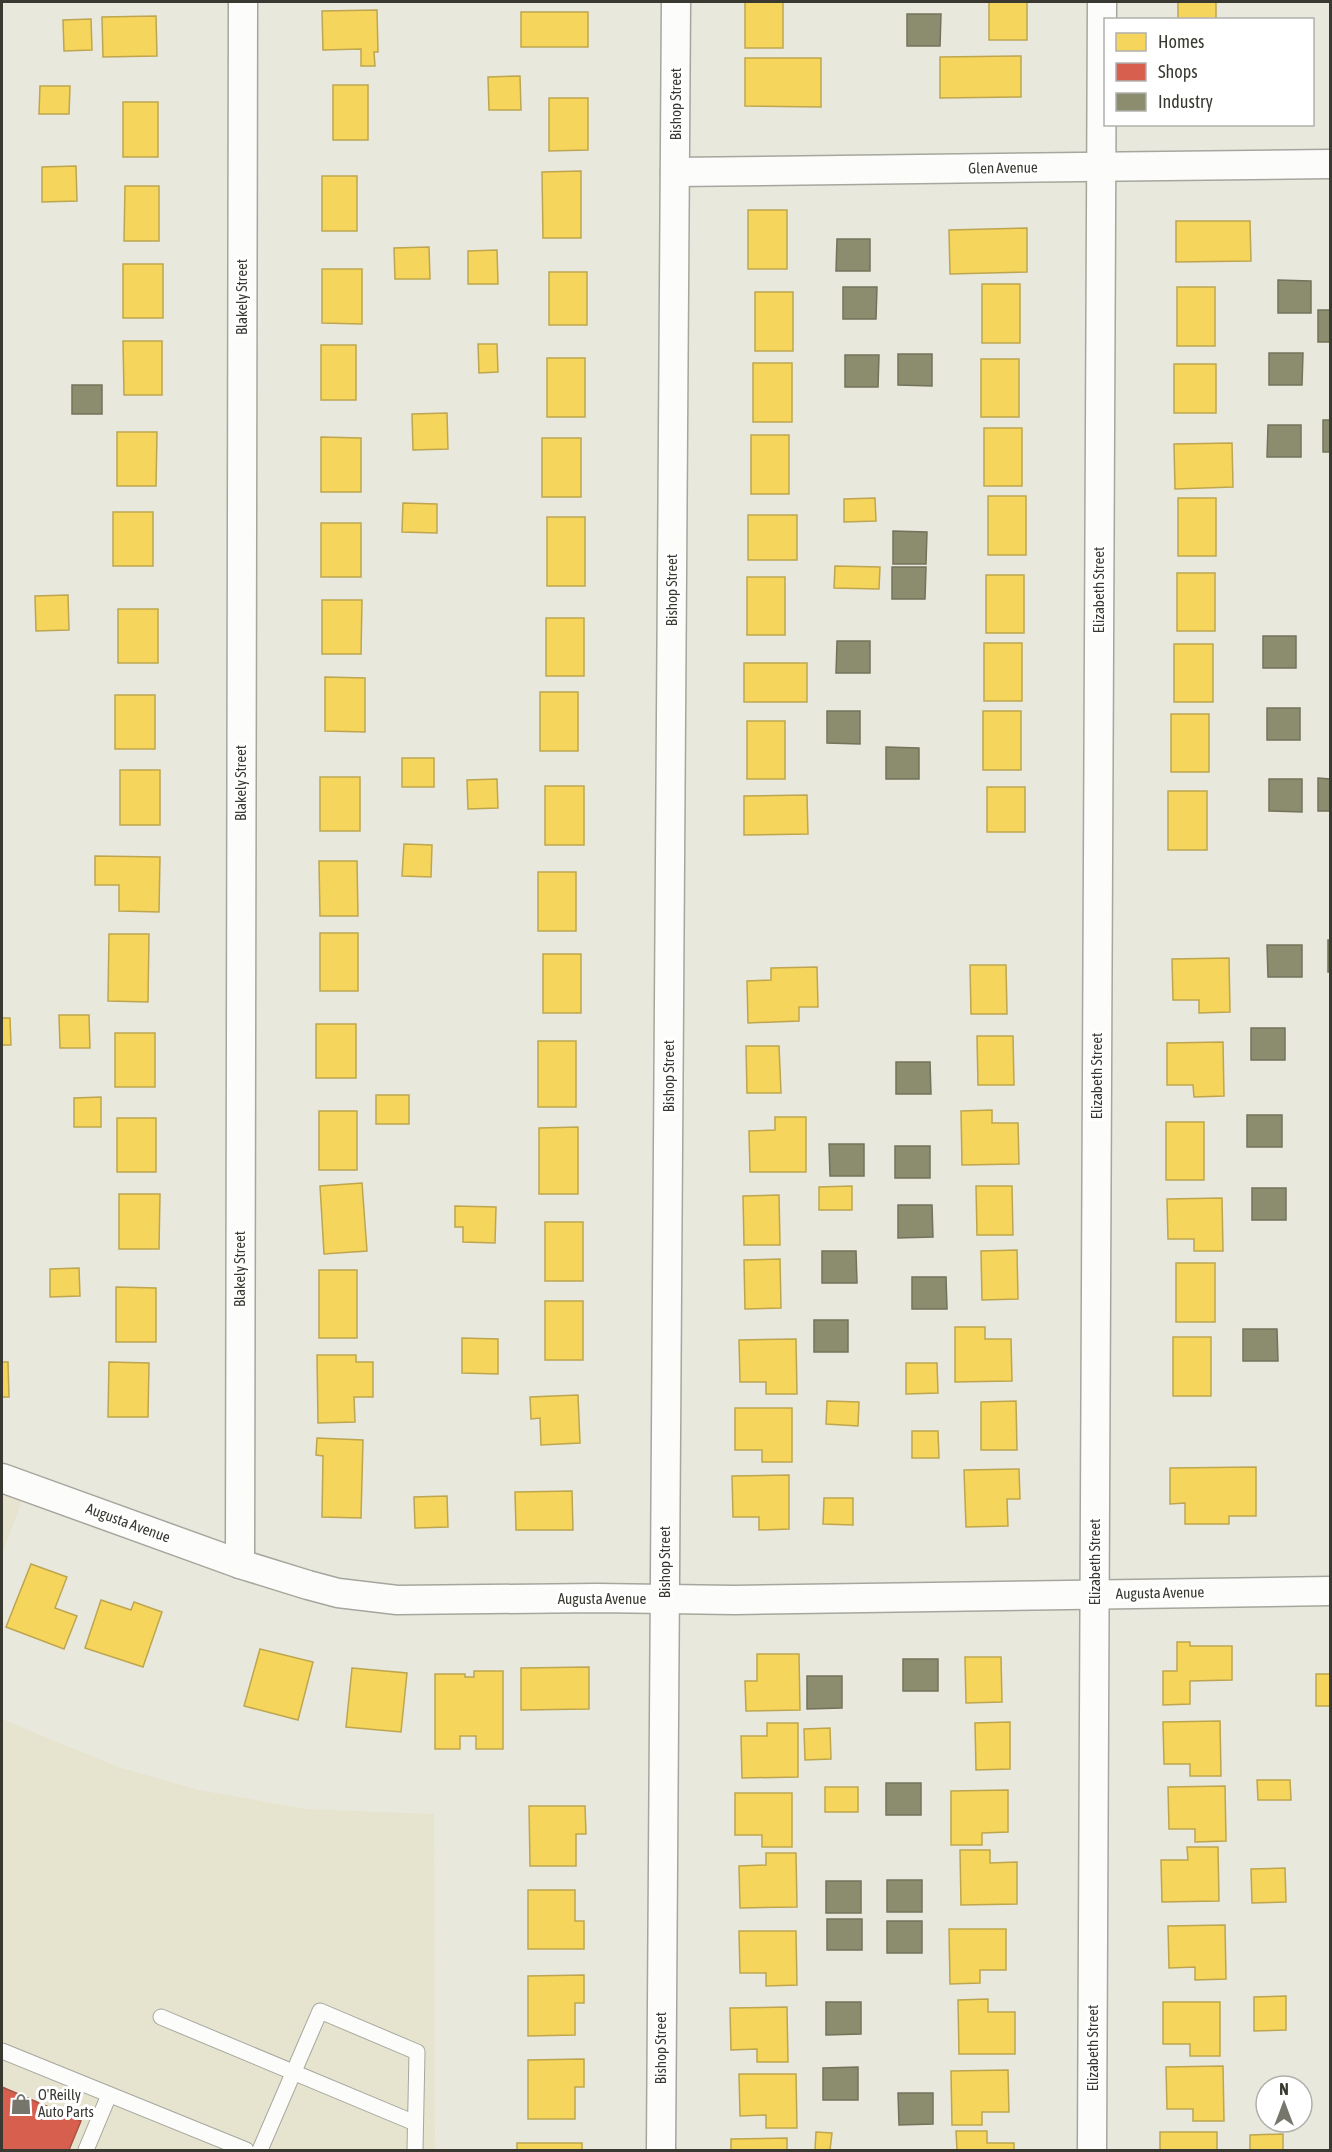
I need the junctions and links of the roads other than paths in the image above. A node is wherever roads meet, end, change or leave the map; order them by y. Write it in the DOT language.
graph roads {
  1 [pos="243,2"];
  2 [pos="676,2"];
  3 [pos="1102,2"];
  4 [pos="1330,164"];
  5 [pos="1101,166"];
  6 [pos="675,172"];
  7 [pos="2,1478"];
  8 [pos="240,1564"];
  9 [pos="1330,1591"];
  10 [pos="1095,1594"];
  11 [pos="665,1599"];
  12 [pos="161,2017"];
  13 [pos="2,2051"];
  14 [pos="294,2073"];
  15 [pos="109,2095"];
  16 [pos="415,2123"];
  17 [pos="86,2151"];
  18 [pos="246,2151"];
  19 [pos="260,2151"];
  20 [pos="415,2151"];
  21 [pos="661,2151"];
  22 [pos="1092,2151"];
  1 -- 8 [label="street, Blakely Street"];
  2 -- 6 [label="street, Bishop Street"];
  3 -- 5 [label="street, Elizabeth Street"];
  4 -- 5 [label="street, Glen Avenue"];
  5 -- 6 [label="street, Glen Avenue"];
  5 -- 10 [label="street, Elizabeth Street"];
  6 -- 11 [label="street, Bishop Street"];
  7 -- 8 [label="street, Augusta Avenue"];
  8 -- 11 [label="street, Augusta Avenue"];
  9 -- 10 [label="street, Augusta Avenue"];
  10 -- 11 [label="street, Augusta Avenue"];
  10 -- 22 [label="street, Elizabeth Street"];
  11 -- 21 [label="street, Bishop Street"];
  12 -- 14 [label="lane"];
  13 -- 15 [label="lane"];
  14 -- 16 [label="lane"];
  14 -- 16 [label="lane"];
  14 -- 19 [label="lane"];
  15 -- 17 [label="lane"];
  15 -- 18 [label="lane"];
  16 -- 20 [label="lane"];
}
